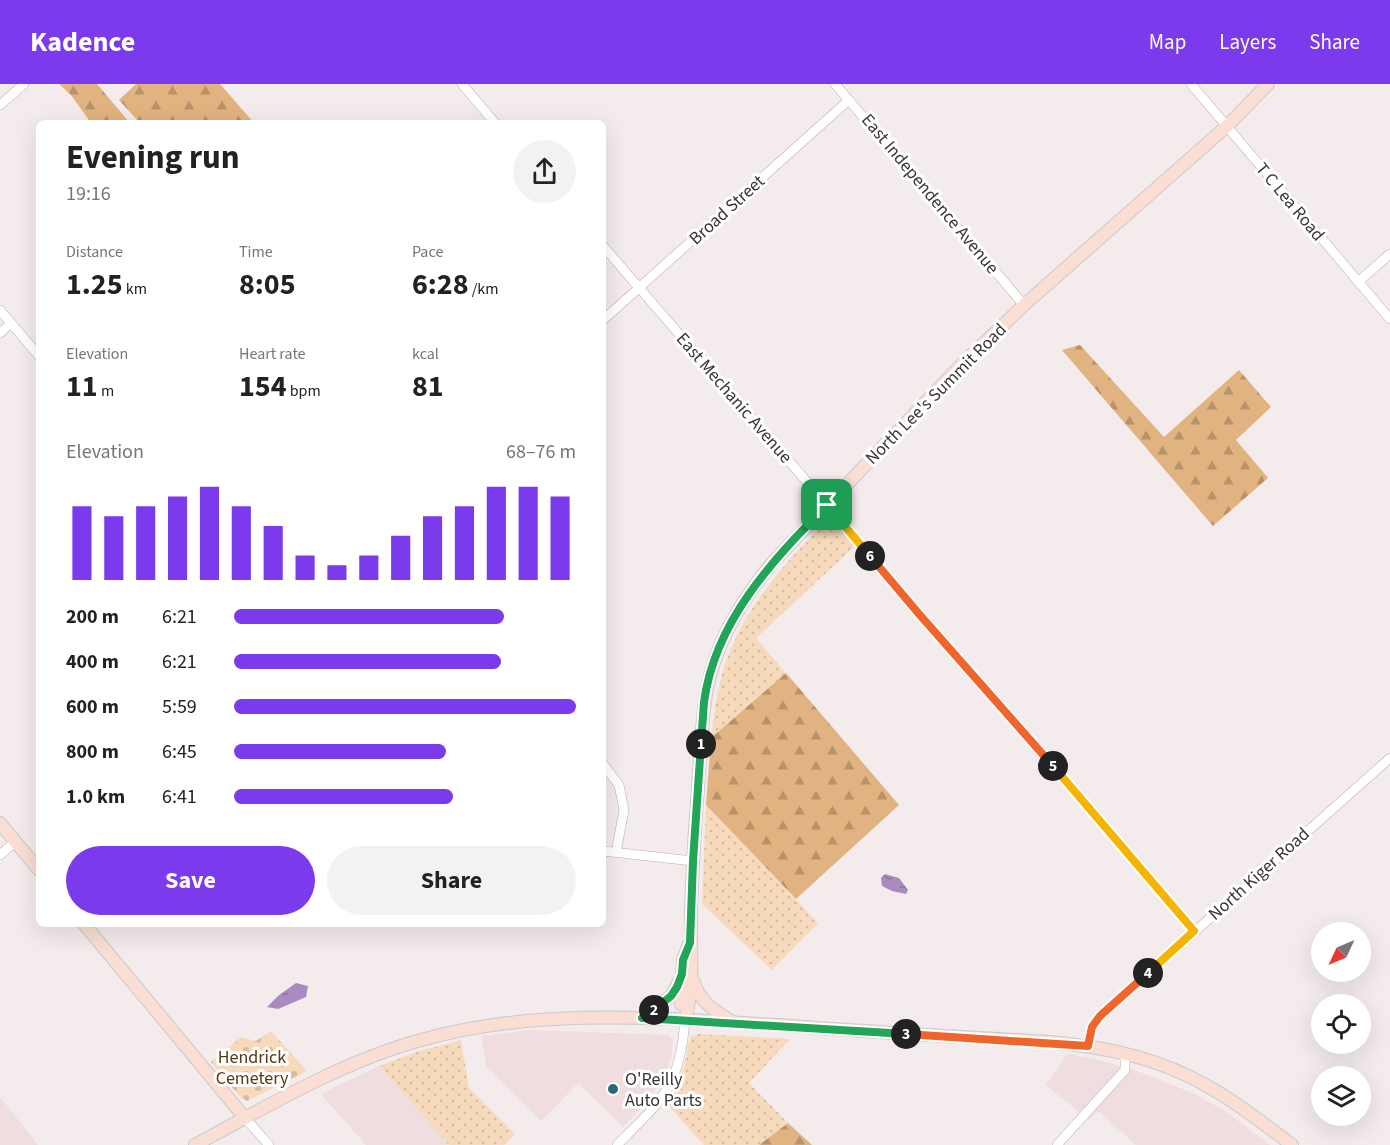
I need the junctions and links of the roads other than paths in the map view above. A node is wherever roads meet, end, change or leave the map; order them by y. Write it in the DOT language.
graph roads {
  1 [pos="24,84"];
  2 [pos="462,84"];
  3 [pos="835,84"];
  4 [pos="1191,84"];
  5 [pos="1268,84"];
  6 [pos="849,100"];
  7 [pos="0,105"];
  8 [pos="492,120"];
  9 [pos="1227,126"];
  10 [pos="606,250"];
  11 [pos="1390,254"];
  12 [pos="1358,282"];
  13 [pos="639,288"];
  14 [pos="1024,305"];
  15 [pos="0,310"];
  16 [pos="606,317"];
  17 [pos="1390,319"];
  18 [pos="11,323"];
  19 [pos="0,333"];
  20 [pos="36,352"];
  21 [pos="827,505"];
  22 [pos="1390,758"];
  23 [pos="606,768"];
  24 [pos="0,823"];
  25 [pos="16,841"];
  26 [pos="606,851"];
  27 [pos="616,852"];
  28 [pos="0,855"];
  29 [pos="693,861"];
  30 [pos="36,866"];
  31 [pos="87,927"];
  32 [pos="1194,931"];
  33 [pos="687,974"];
  34 [pos="642,1018"];
  35 [pos="685,1020"];
  36 [pos="735,1023"];
  37 [pos="1088,1046"];
  38 [pos="1125,1053"];
  39 [pos="246,1118"];
  40 [pos="195,1145"];
  41 [pos="269,1145"];
  42 [pos="617,1145"];
  43 [pos="1057,1145"];
  44 [pos="1292,1145"];
  1 -- 7 [label="street"];
  2 -- 8 [label="street"];
  3 -- 6 [label="street, East Independence Avenue"];
  4 -- 9 [label="street, T C Lea Road"];
  5 -- 9 [label="main road, North Lee's Summit Road"];
  6 -- 13 [label="street, Broad Street"];
  6 -- 14 [label="street, East Independence Avenue"];
  9 -- 12 [label="street, T C Lea Road"];
  9 -- 14 [label="main road, North Lee's Summit Road"];
  10 -- 13 [label="street, East Mechanic Avenue"];
  11 -- 12 [label="street"];
  12 -- 17 [label="street, T C Lea Road"];
  13 -- 16 [label="street, Broad Street"];
  13 -- 21 [label="street, East Mechanic Avenue"];
  14 -- 21 [label="main road, North Lee's Summit Road"];
  15 -- 18 [label="street"];
  18 -- 19 [label="street"];
  18 -- 20 [label="street"];
  21 -- 29 [label="main road, North Lee's Summit Road"];
  21 -- 32 [label="street, East Mechanic Avenue"];
  22 -- 32 [label="street, North Kiger Road"];
  23 -- 27 [label="street"];
  24 -- 25 [label="main road"];
  25 -- 28 [label="street"];
  25 -- 30 [label="main road"];
  26 -- 27 [label="street"];
  27 -- 29 [label="street"];
  29 -- 33 [label="main road, North Lee's Summit Road"];
  31 -- 39 [label="main road"];
  32 -- 37 [label="street, North Kiger Road"];
  33 -- 34 [label="main road"];
  33 -- 35 [label="main road, North Lee's Summit Road"];
  33 -- 36 [label="main road"];
  34 -- 35 [label="main road"];
  34 -- 39 [label="main road"];
  35 -- 36 [label="main road"];
  35 -- 42 [label="street"];
  36 -- 37 [label="main road"];
  37 -- 38 [label="main road"];
  38 -- 43 [label="street"];
  38 -- 44 [label="main road"];
  39 -- 40 [label="main road"];
  39 -- 41 [label="street"];
}
